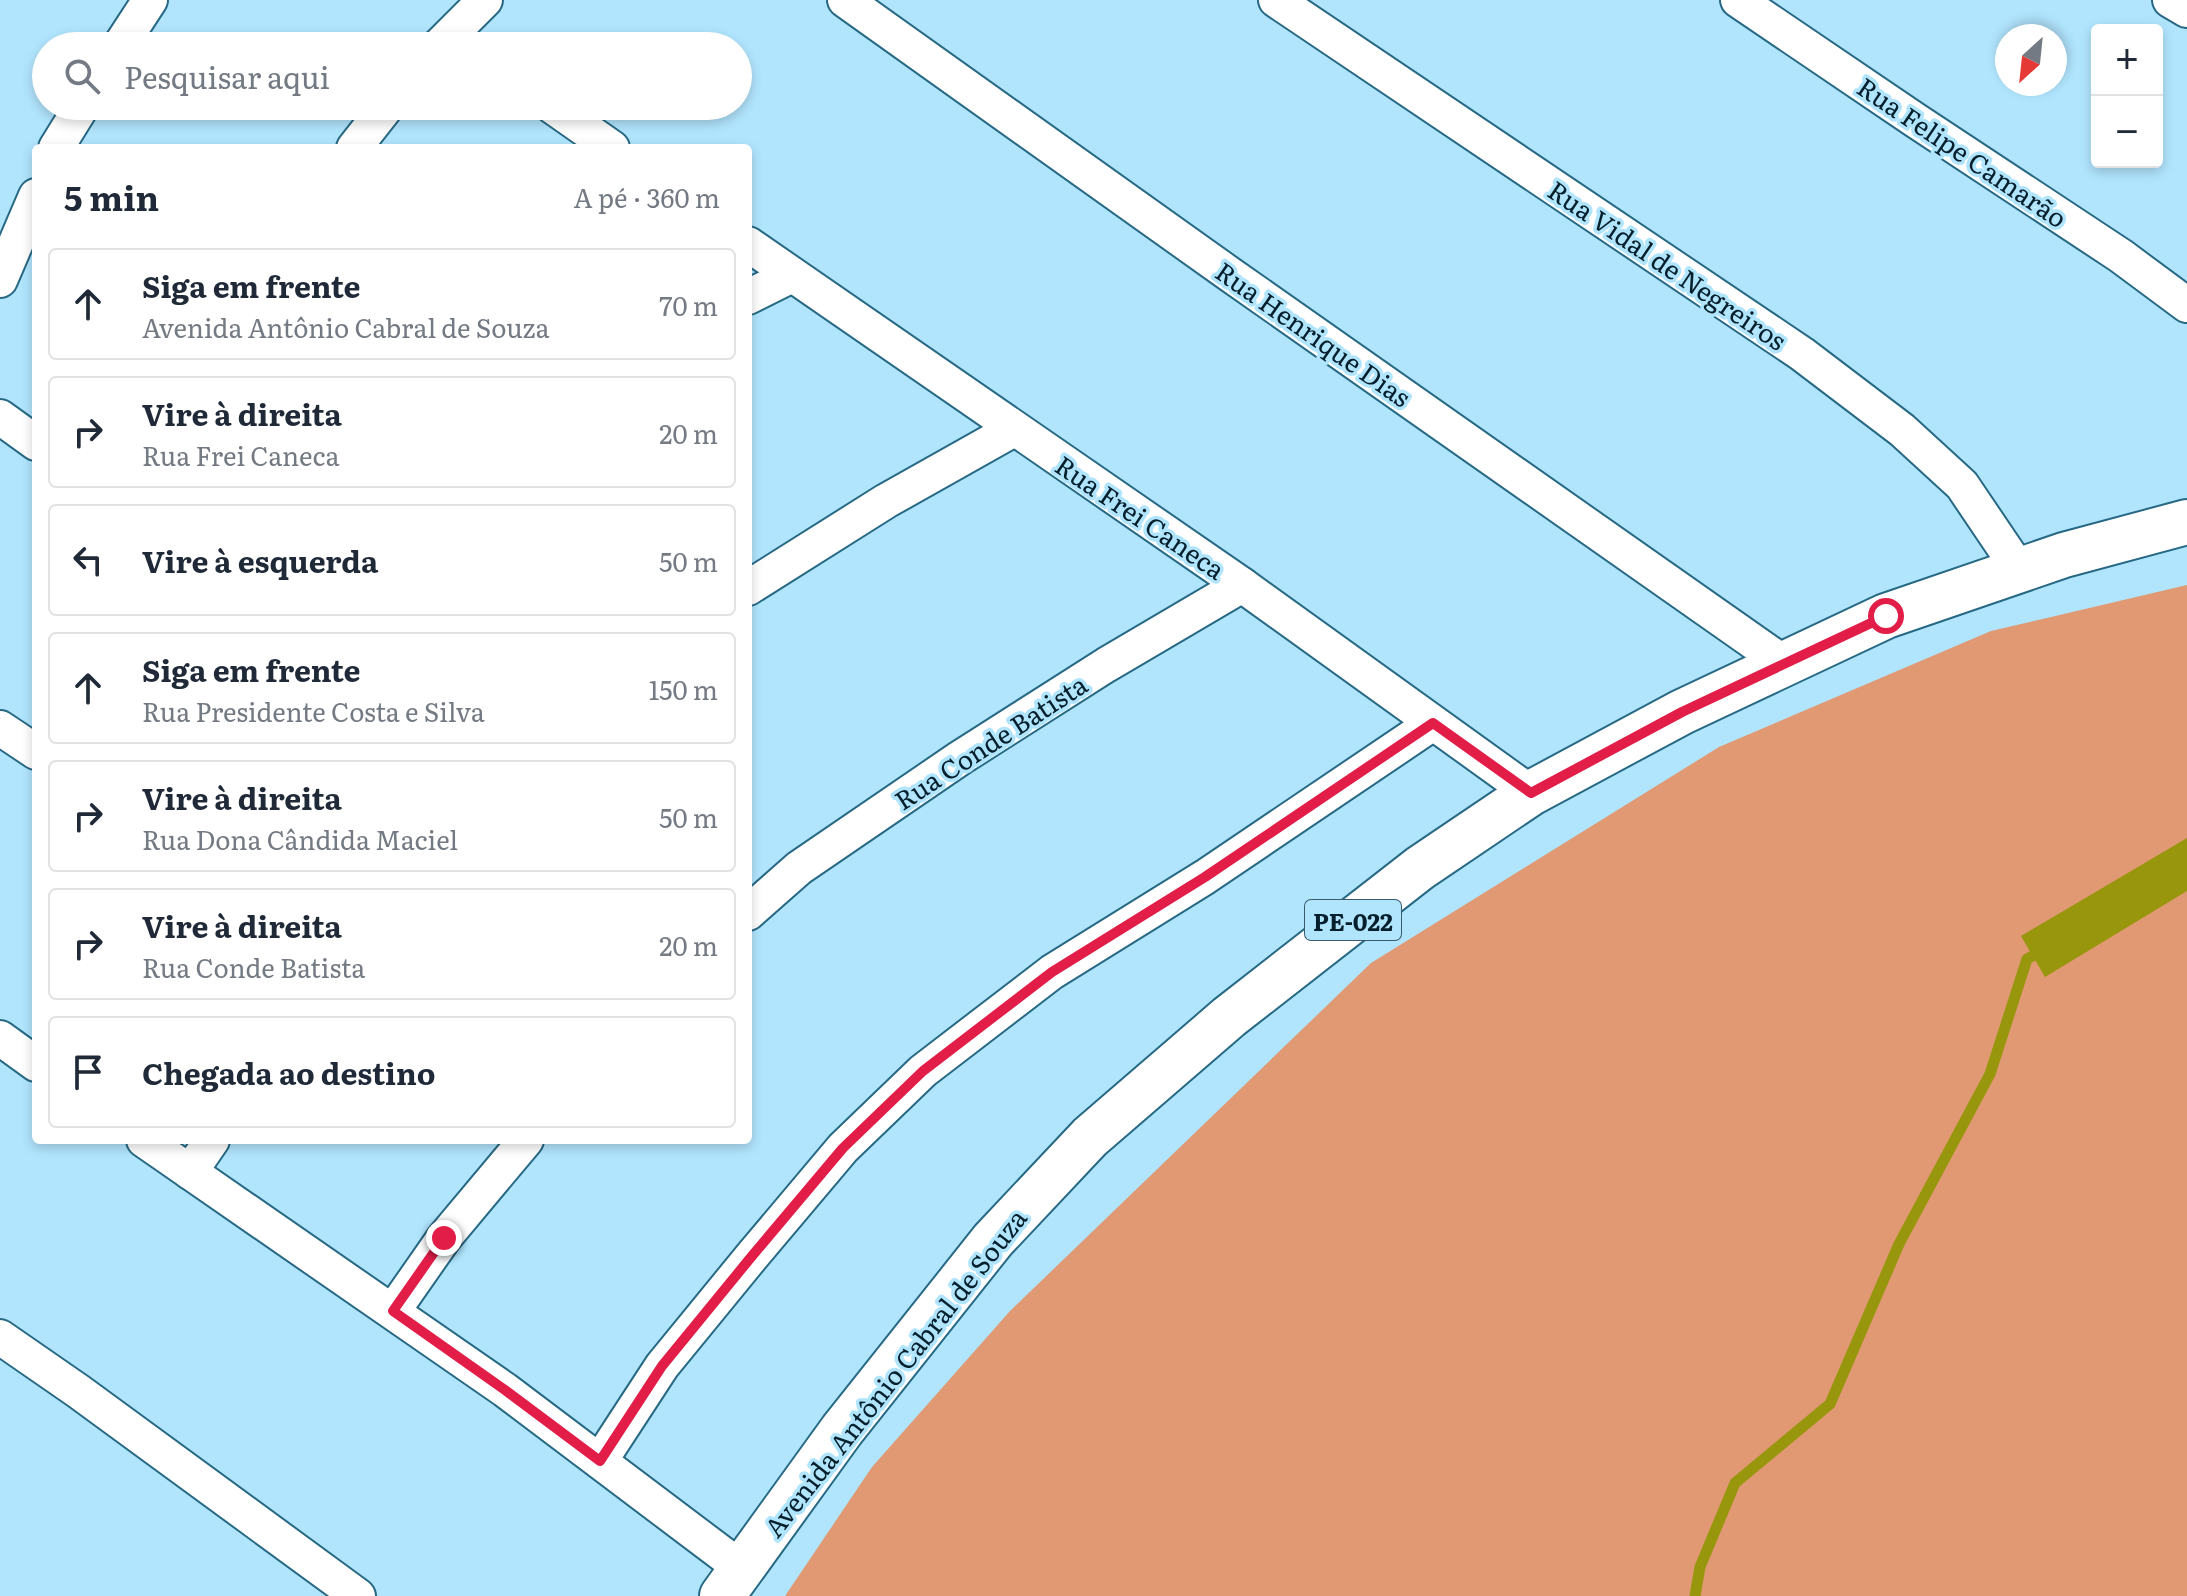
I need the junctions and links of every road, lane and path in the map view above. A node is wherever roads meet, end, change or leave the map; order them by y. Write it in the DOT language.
graph roads {
  1 [pos="150,0"];
  2 [pos="485,0"];
  3 [pos="845,0"];
  4 [pos="1276,0"];
  5 [pos="1738,0"];
  6 [pos="2170,0"];
  7 [pos="2187,10"];
  8 [pos="129,32"];
  9 [pos="460,32"];
  10 [pos="73,120"];
  11 [pos="381,120"];
  12 [pos="572,120"];
  13 [pos="370,143"];
  14 [pos="58,144"];
  15 [pos="606,144"];
  16 [pos="32,205"];
  17 [pos="752,247"];
  18 [pos="792,275"];
  19 [pos="0,280"];
  20 [pos="752,295"];
  21 [pos="2187,305"];
  22 [pos="0,417"];
  23 [pos="1014,429"];
  24 [pos="32,440"];
  25 [pos="2187,522"];
  26 [pos="2020,571"];
  27 [pos="752,585"];
  28 [pos="1242,585"];
  29 [pos="1785,664"];
  30 [pos="1433,723"];
  31 [pos="0,728"];
  32 [pos="32,749"];
  33 [pos="1531,793"];
  34 [pos="752,909"];
  35 [pos="0,1038"];
  36 [pos="32,1061"];
  37 [pos="150,1144"];
  38 [pos="209,1144"];
  39 [pos="523,1144"];
  40 [pos="190,1172"];
  41 [pos="393,1311"];
  42 [pos="0,1337"];
  43 [pos="600,1461"];
  44 [pos="731,1582"];
  45 [pos="358,1596"];
  1 -- 8 [label="street"];
  2 -- 9 [label="street"];
  3 -- 29 [label="street, Rua Henrique Dias"];
  4 -- 26 [label="street, Rua Vidal de Negreiros"];
  5 -- 21 [label="street, Rua Felipe Camarão"];
  6 -- 7 [label="street"];
  10 -- 14 [label="street"];
  11 -- 13 [label="street"];
  12 -- 15 [label="street"];
  16 -- 19 [label="street"];
  17 -- 18 [label="street, Rua Frei Caneca"];
  18 -- 20 [label="street"];
  18 -- 23 [label="street, Rua Frei Caneca"];
  22 -- 24 [label="street"];
  23 -- 27 [label="street"];
  23 -- 28 [label="street, Rua Frei Caneca"];
  25 -- 26 [label="main road, Avenida Antônio Cabral de Souza / PE-022"];
  26 -- 29 [label="main road, Avenida Antônio Cabral de Souza / PE-022"];
  28 -- 30 [label="street, Rua Frei Caneca"];
  28 -- 34 [label="street, Rua Conde Batista"];
  29 -- 33 [label="main road, Avenida Antônio Cabral de Souza / PE-022"];
  30 -- 33 [label="street, Rua Frei Caneca"];
  30 -- 43 [label="street"];
  31 -- 32 [label="street"];
  33 -- 44 [label="main road, Avenida Antônio Cabral de Souza / PE-022"];
  35 -- 36 [label="street"];
  37 -- 40 [label="street"];
  38 -- 40 [label="street"];
  39 -- 41 [label="street"];
  40 -- 41 [label="street"];
  41 -- 43 [label="street"];
  42 -- 45 [label="street"];
  43 -- 44 [label="street"];
}
